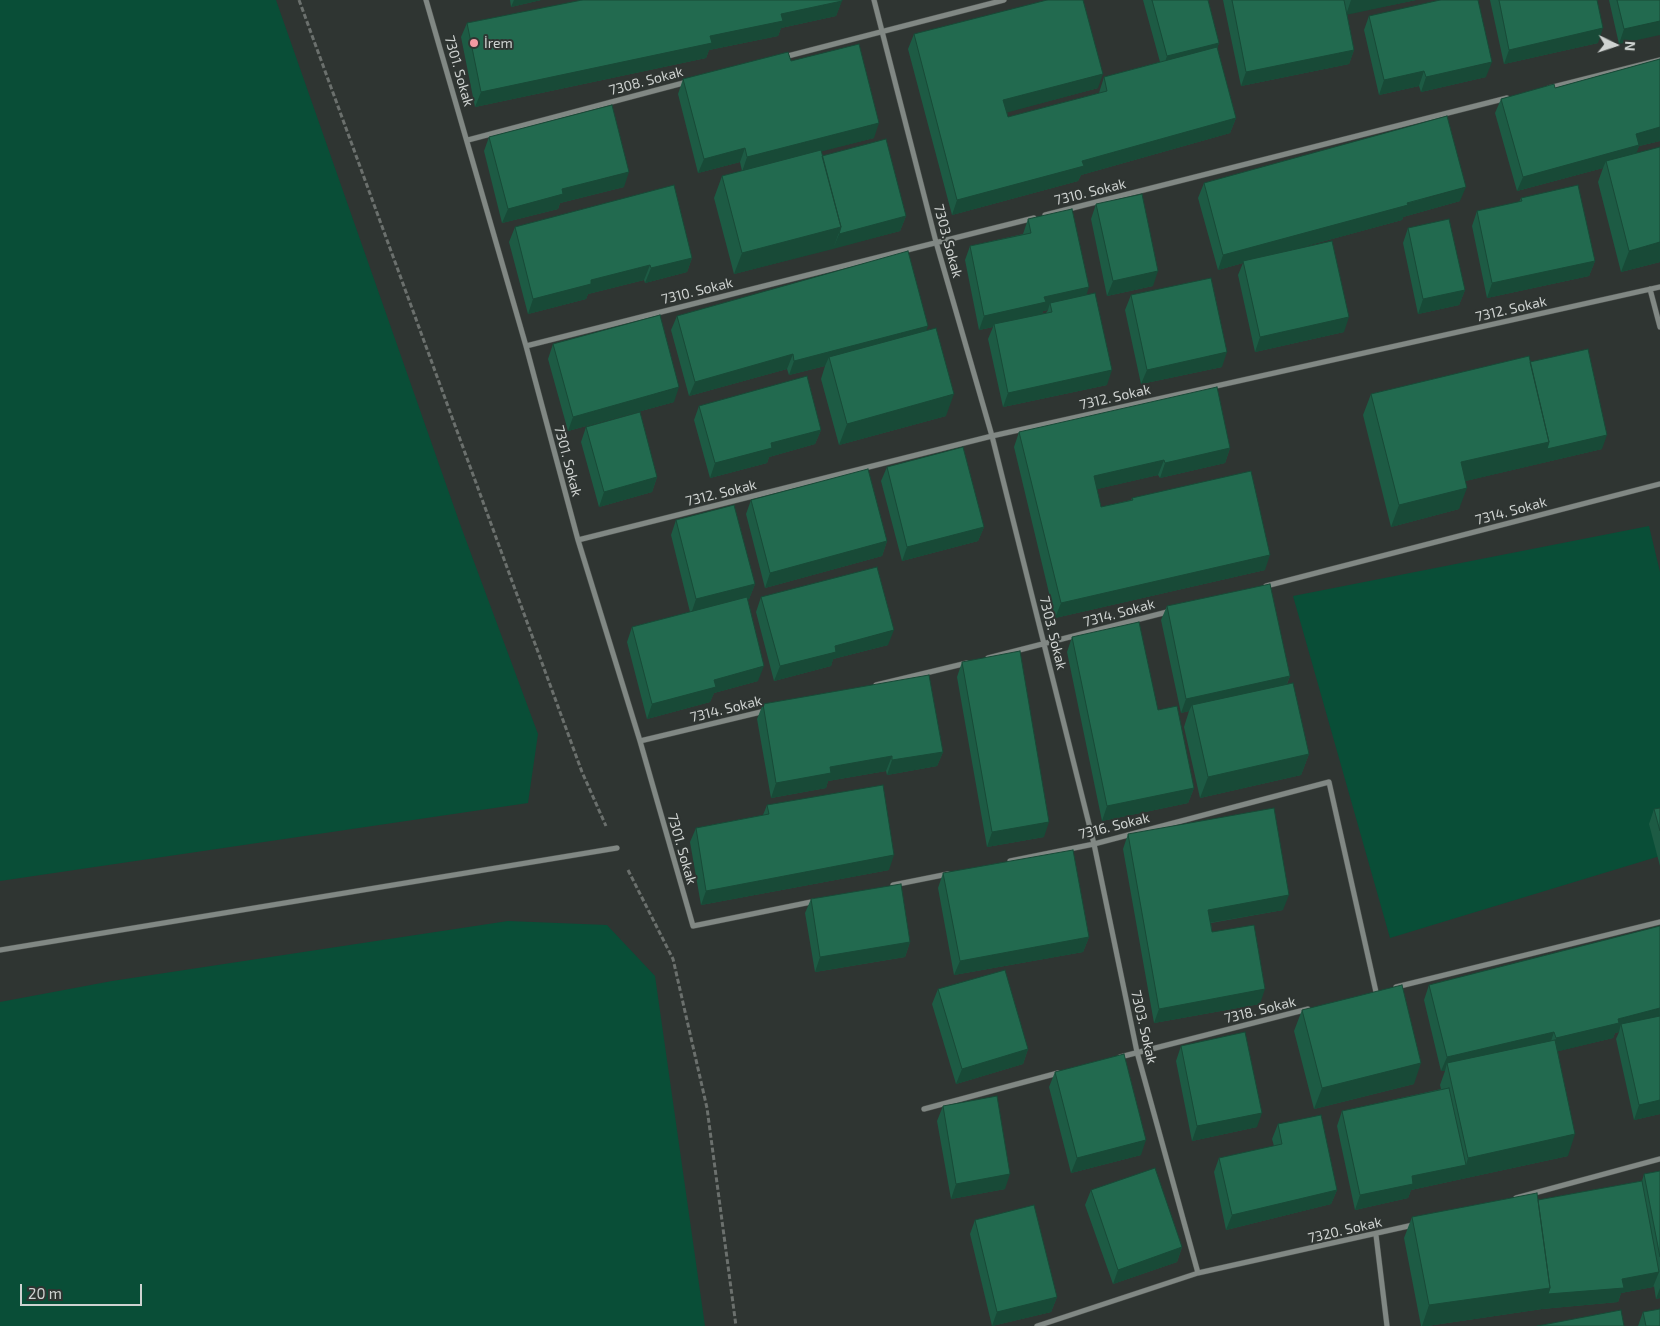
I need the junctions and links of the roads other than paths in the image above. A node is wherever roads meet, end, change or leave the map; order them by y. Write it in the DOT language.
graph roads {
  1 [pos="426,0"];
  2 [pos="874,0"];
  3 [pos="1004,0"];
  4 [pos="883,31"];
  5 [pos="776,59"];
  6 [pos="1660,60"];
  7 [pos="690,82"];
  8 [pos="1544,89"];
  9 [pos="1515,96"];
  10 [pos="468,140"];
  11 [pos="936,242"];
  12 [pos="1660,286"];
  13 [pos="1650,289"];
  14 [pos="1660,327"];
  15 [pos="526,346"];
  16 [pos="992,436"];
  17 [pos="1660,484"];
  18 [pos="578,540"];
  19 [pos="1256,589"];
  20 [pos="1179,609"];
  21 [pos="1044,644"];
  22 [pos="871,686"];
  23 [pos="775,709"];
  24 [pos="640,741"];
  25 [pos="1094,844"];
  26 [pos="617,848"];
  27 [pos="1006,862"];
  28 [pos="957,872"];
  29 [pos="888,886"];
  30 [pos="820,900"];
  31 [pos="1660,922"];
  32 [pos="0,950"];
  33 [pos="1376,992"];
  34 [pos="1366,995"];
  35 [pos="1318,1007"];
  36 [pos="1136,1052"];
  37 [pos="1109,1060"];
  38 [pos="1062,1072"];
  39 [pos="924,1109"];
  40 [pos="1660,1160"];
  41 [pos="1509,1200"];
  42 [pos="1424,1222"];
  43 [pos="1376,1235"];
  44 [pos="1198,1273"];
  45 [pos="1037,1326"];
  46 [pos="1387,1326"];
  1 -- 10 [label="street, 7301. Sokak"];
  2 -- 4 [label="street, 7303. Sokak"];
  3 -- 4 [label="street"];
  4 -- 5 [label="street"];
  4 -- 11 [label="street, 7303. Sokak"];
  6 -- 8 [label="street"];
  7 -- 10 [label="street, 7308. Sokak"];
  9 -- 11 [label="street, 7310. Sokak"];
  10 -- 15 [label="street, 7301. Sokak"];
  11 -- 15 [label="street, 7310. Sokak"];
  11 -- 16 [label="street, 7303. Sokak"];
  12 -- 13 [label="street, 7312. Sokak"];
  13 -- 14 [label="street"];
  13 -- 16 [label="street, 7312. Sokak"];
  15 -- 18 [label="street, 7301. Sokak"];
  16 -- 18 [label="street, 7312. Sokak"];
  16 -- 21 [label="street, 7303. Sokak"];
  17 -- 19 [label="street, 7314. Sokak"];
  18 -- 24 [label="street, 7301. Sokak"];
  20 -- 21 [label="street, 7314. Sokak"];
  21 -- 22 [label="street, 7314. Sokak"];
  21 -- 25 [label="street, 7303. Sokak"];
  23 -- 24 [label="street, 7314. Sokak"];
  24 -- 30 [label="street, 7301. Sokak"];
  25 -- 27 [label="street, 7316. Sokak"];
  25 -- 33 [label="street, 7316. Sokak"];
  25 -- 36 [label="street, 7303. Sokak"];
  26 -- 32 [label="street"];
  28 -- 29 [label="street"];
  31 -- 33 [label="street"];
  33 -- 34 [label="street"];
  35 -- 36 [label="street, 7318. Sokak"];
  36 -- 37 [label="street, 7318. Sokak"];
  36 -- 44 [label="street, 7303. Sokak"];
  38 -- 39 [label="street"];
  40 -- 41 [label="street"];
  42 -- 43 [label="street, 7320. Sokak"];
  43 -- 44 [label="street, 7320. Sokak"];
  43 -- 46 [label="street"];
  44 -- 45 [label="street, 7320. Sokak"];
}
